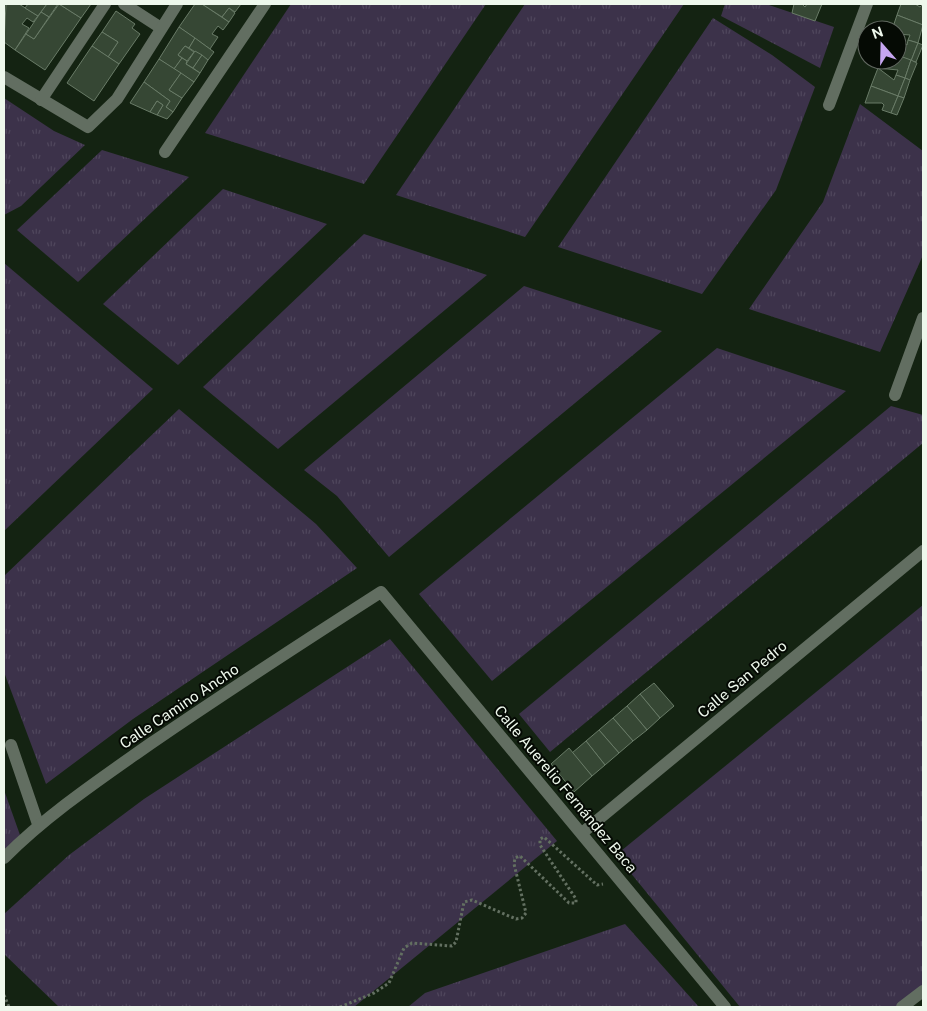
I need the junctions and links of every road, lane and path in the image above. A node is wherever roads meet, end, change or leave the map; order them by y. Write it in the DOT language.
graph roads {
  1 [pos="105,4"];
  2 [pos="124,4"];
  3 [pos="177,4"];
  4 [pos="264,4"];
  5 [pos="866,4"];
  6 [pos="161,28"];
  7 [pos="4,77"];
  8 [pos="41,100"];
  9 [pos="829,105"];
  10 [pos="165,152"];
  11 [pos="923,318"];
  12 [pos="895,395"];
  13 [pos="923,551"];
  14 [pos="381,592"];
  15 [pos="11,745"];
  16 [pos="38,824"];
  17 [pos="582,833"];
  18 [pos="4,858"];
  19 [pos="615,873"];
  20 [pos="923,991"];
  21 [pos="4,995"];
  22 [pos="9,1007"];
  23 [pos="340,1007"];
  24 [pos="725,1007"];
  25 [pos="902,1007"];
  1 -- 8 [label="street"];
  2 -- 6 [label="street"];
  3 -- 6 [label="street"];
  4 -- 10 [label="street"];
  5 -- 9 [label="street"];
  6 -- 8 [label="street"];
  7 -- 8 [label="street"];
  11 -- 12 [label="street"];
  13 -- 17 [label="street, Calle San Pedro"];
  14 -- 16 [label="street, Calle Camino Ancho"];
  14 -- 17 [label="street, Calle Auerelio Fernández Baca"];
  15 -- 16 [label="street"];
  16 -- 18 [label="street, Calle Camino Ancho"];
  17 -- 19 [label="street, Calle Auerelio Fernández Baca"];
  19 -- 23 [label="path"];
  19 -- 24 [label="street, Calle Auerelio Fernández Baca"];
  20 -- 25 [label="street"];
  21 -- 22 [label="path"];
}
